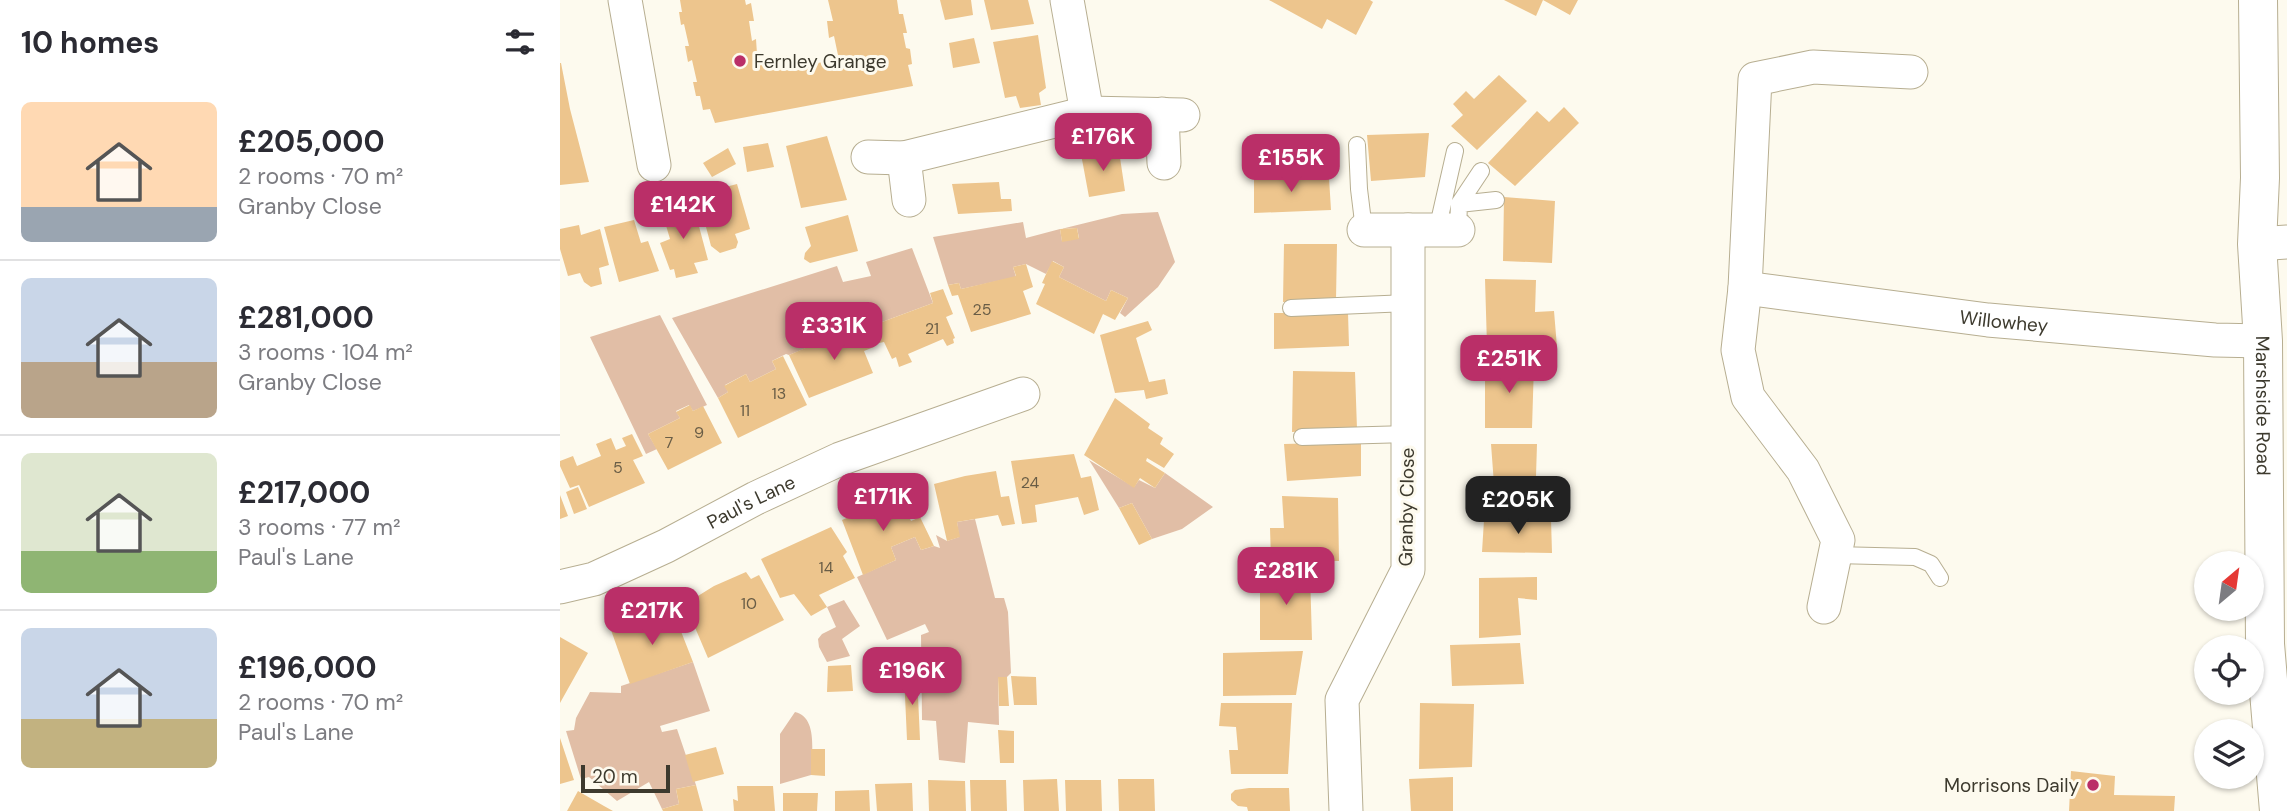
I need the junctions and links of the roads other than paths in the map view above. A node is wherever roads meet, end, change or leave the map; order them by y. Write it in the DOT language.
graph roads {
  1 [pos="625,0"];
  2 [pos="1067,0"];
  3 [pos="2258,0"];
  4 [pos="1912,72"];
  5 [pos="1087,113"];
  6 [pos="1357,145"];
  7 [pos="1455,151"];
  8 [pos="868,157"];
  9 [pos="904,158"];
  10 [pos="1164,163"];
  11 [pos="654,164"];
  12 [pos="1481,171"];
  13 [pos="909,200"];
  14 [pos="1496,200"];
  15 [pos="1441,223"];
  16 [pos="1364,230"];
  17 [pos="2272,243"];
  18 [pos="1745,288"];
  19 [pos="1408,303"];
  20 [pos="1291,307"];
  21 [pos="2263,341"];
  22 [pos="1023,394"];
  23 [pos="1408,433"];
  24 [pos="1301,437"];
  25 [pos="1835,555"];
  26 [pos="1940,578"];
  27 [pos="560,587"];
  28 [pos="1824,607"];
  29 [pos="2276,643"];
  30 [pos="1346,811"];
  31 [pos="2279,811"];
  1 -- 11 [label="street"];
  2 -- 5 [label="street"];
  3 -- 17 [label="street, Marshside Road"];
  4 -- 18 [label="street"];
  5 -- 9 [label="street"];
  5 -- 10 [label="street"];
  6 -- 16 [label="lane"];
  7 -- 15 [label="lane"];
  8 -- 9 [label="street"];
  9 -- 13 [label="street"];
  12 -- 15 [label="lane"];
  14 -- 15 [label="lane"];
  15 -- 16 [label="street"];
  15 -- 19 [label="street, Granby Close"];
  17 -- 21 [label="street, Marshside Road"];
  18 -- 21 [label="street, Willowhey"];
  18 -- 25 [label="street"];
  19 -- 20 [label="lane"];
  19 -- 23 [label="street, Granby Close"];
  21 -- 29 [label="street, Marshside Road"];
  22 -- 27 [label="street, Paul's Lane"];
  23 -- 24 [label="lane"];
  23 -- 30 [label="street, Granby Close"];
  25 -- 26 [label="lane"];
  25 -- 28 [label="street"];
  29 -- 31 [label="street, Marshside Road"];
}
